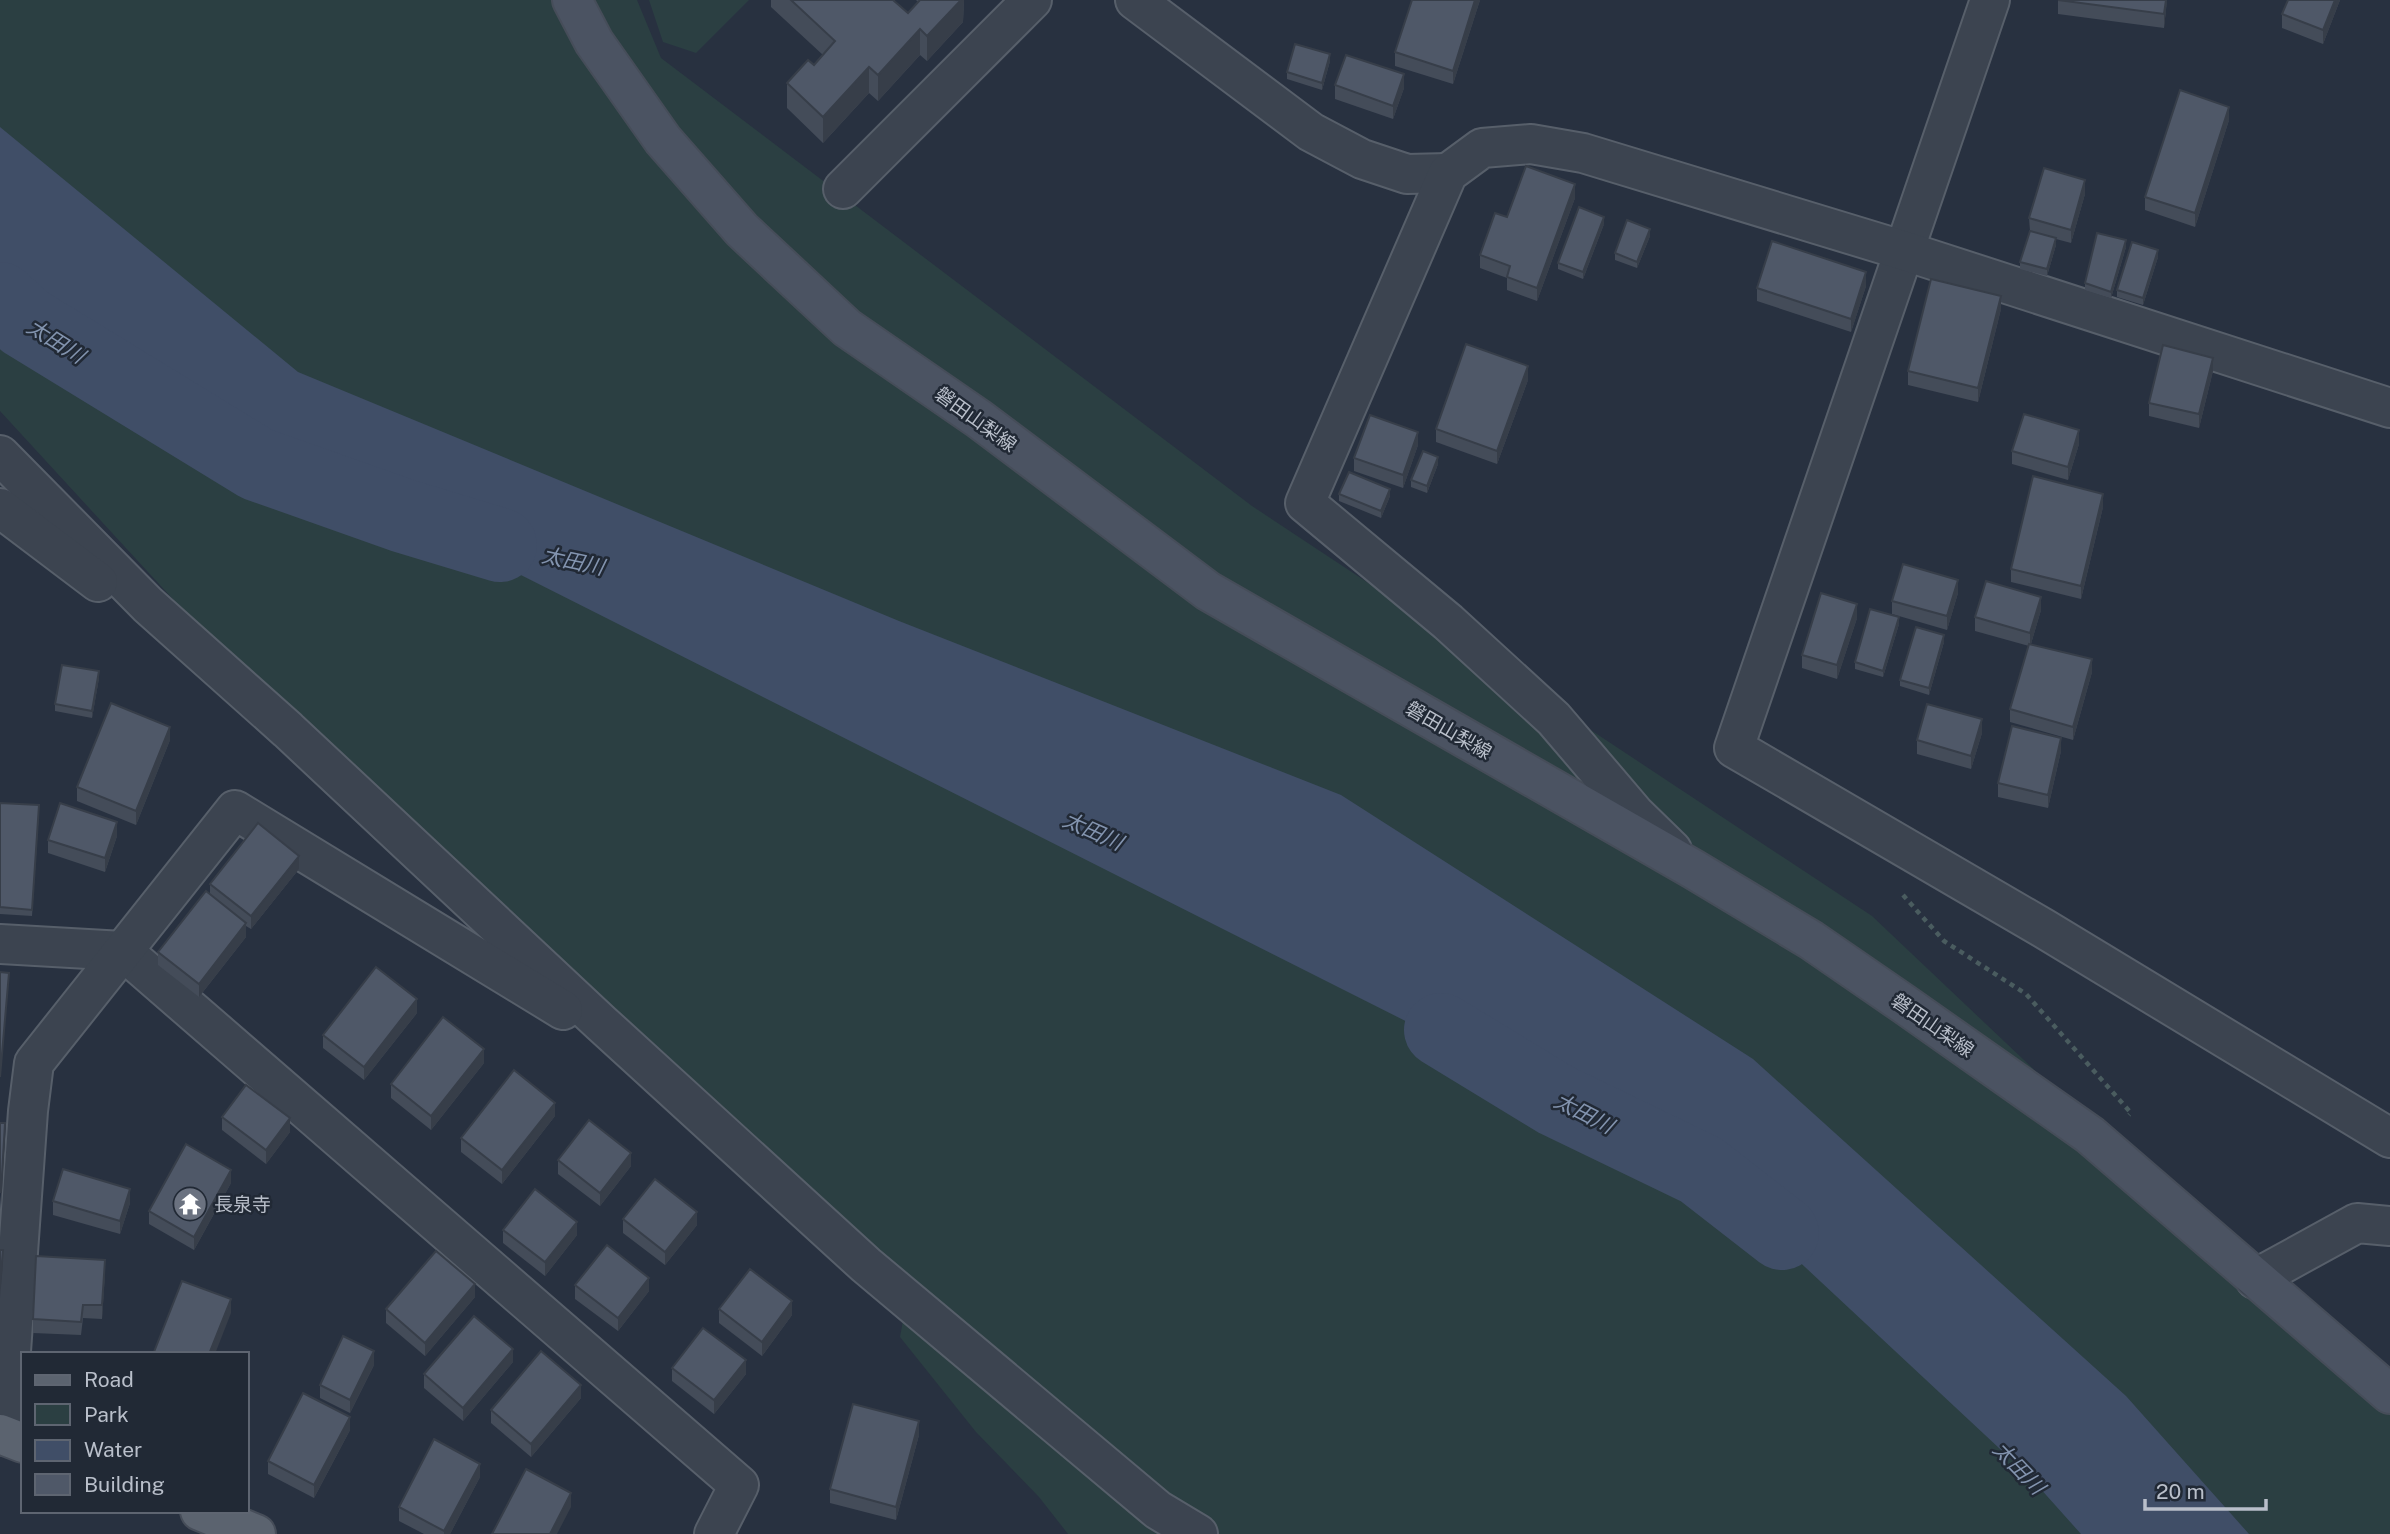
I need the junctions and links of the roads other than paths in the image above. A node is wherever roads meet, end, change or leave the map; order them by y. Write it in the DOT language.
graph roads {
  1 [pos="572,0"];
  2 [pos="1032,0"];
  3 [pos="1135,0"];
  4 [pos="1990,0"];
  5 [pos="1448,173"];
  6 [pos="843,189"];
  7 [pos="1905,251"];
  8 [pos="2390,408"];
  9 [pos="0,455"];
  10 [pos="0,508"];
  11 [pos="148,605"];
  12 [pos="1693,869"];
  13 [pos="0,944"];
  14 [pos="123,951"];
  15 [pos="634,1053"];
  16 [pos="2390,1138"];
  17 [pos="2390,1226"];
  18 [pos="2255,1279"];
  19 [pos="2390,1394"];
  20 [pos="9,1438"];
  21 [pos="205,1513"];
  22 [pos="256,1534"];
  23 [pos="714,1534"];
  24 [pos="1198,1534"];
  1 -- 12 [label="main road, 磐田山梨線"];
  2 -- 6 [label="street"];
  3 -- 5 [label="street"];
  4 -- 7 [label="street"];
  5 -- 7 [label="street"];
  5 -- 12 [label="street"];
  7 -- 8 [label="street"];
  7 -- 16 [label="street"];
  9 -- 11 [label="street"];
  10 -- 11 [label="street"];
  11 -- 15 [label="street"];
  12 -- 18 [label="main road, 磐田山梨線"];
  13 -- 14 [label="street"];
  14 -- 15 [label="street"];
  14 -- 20 [label="street"];
  14 -- 23 [label="street"];
  15 -- 24 [label="street"];
  17 -- 18 [label="street"];
  18 -- 19 [label="main road, 磐田山梨線"];
  21 -- 22 [label="main road"];
}
